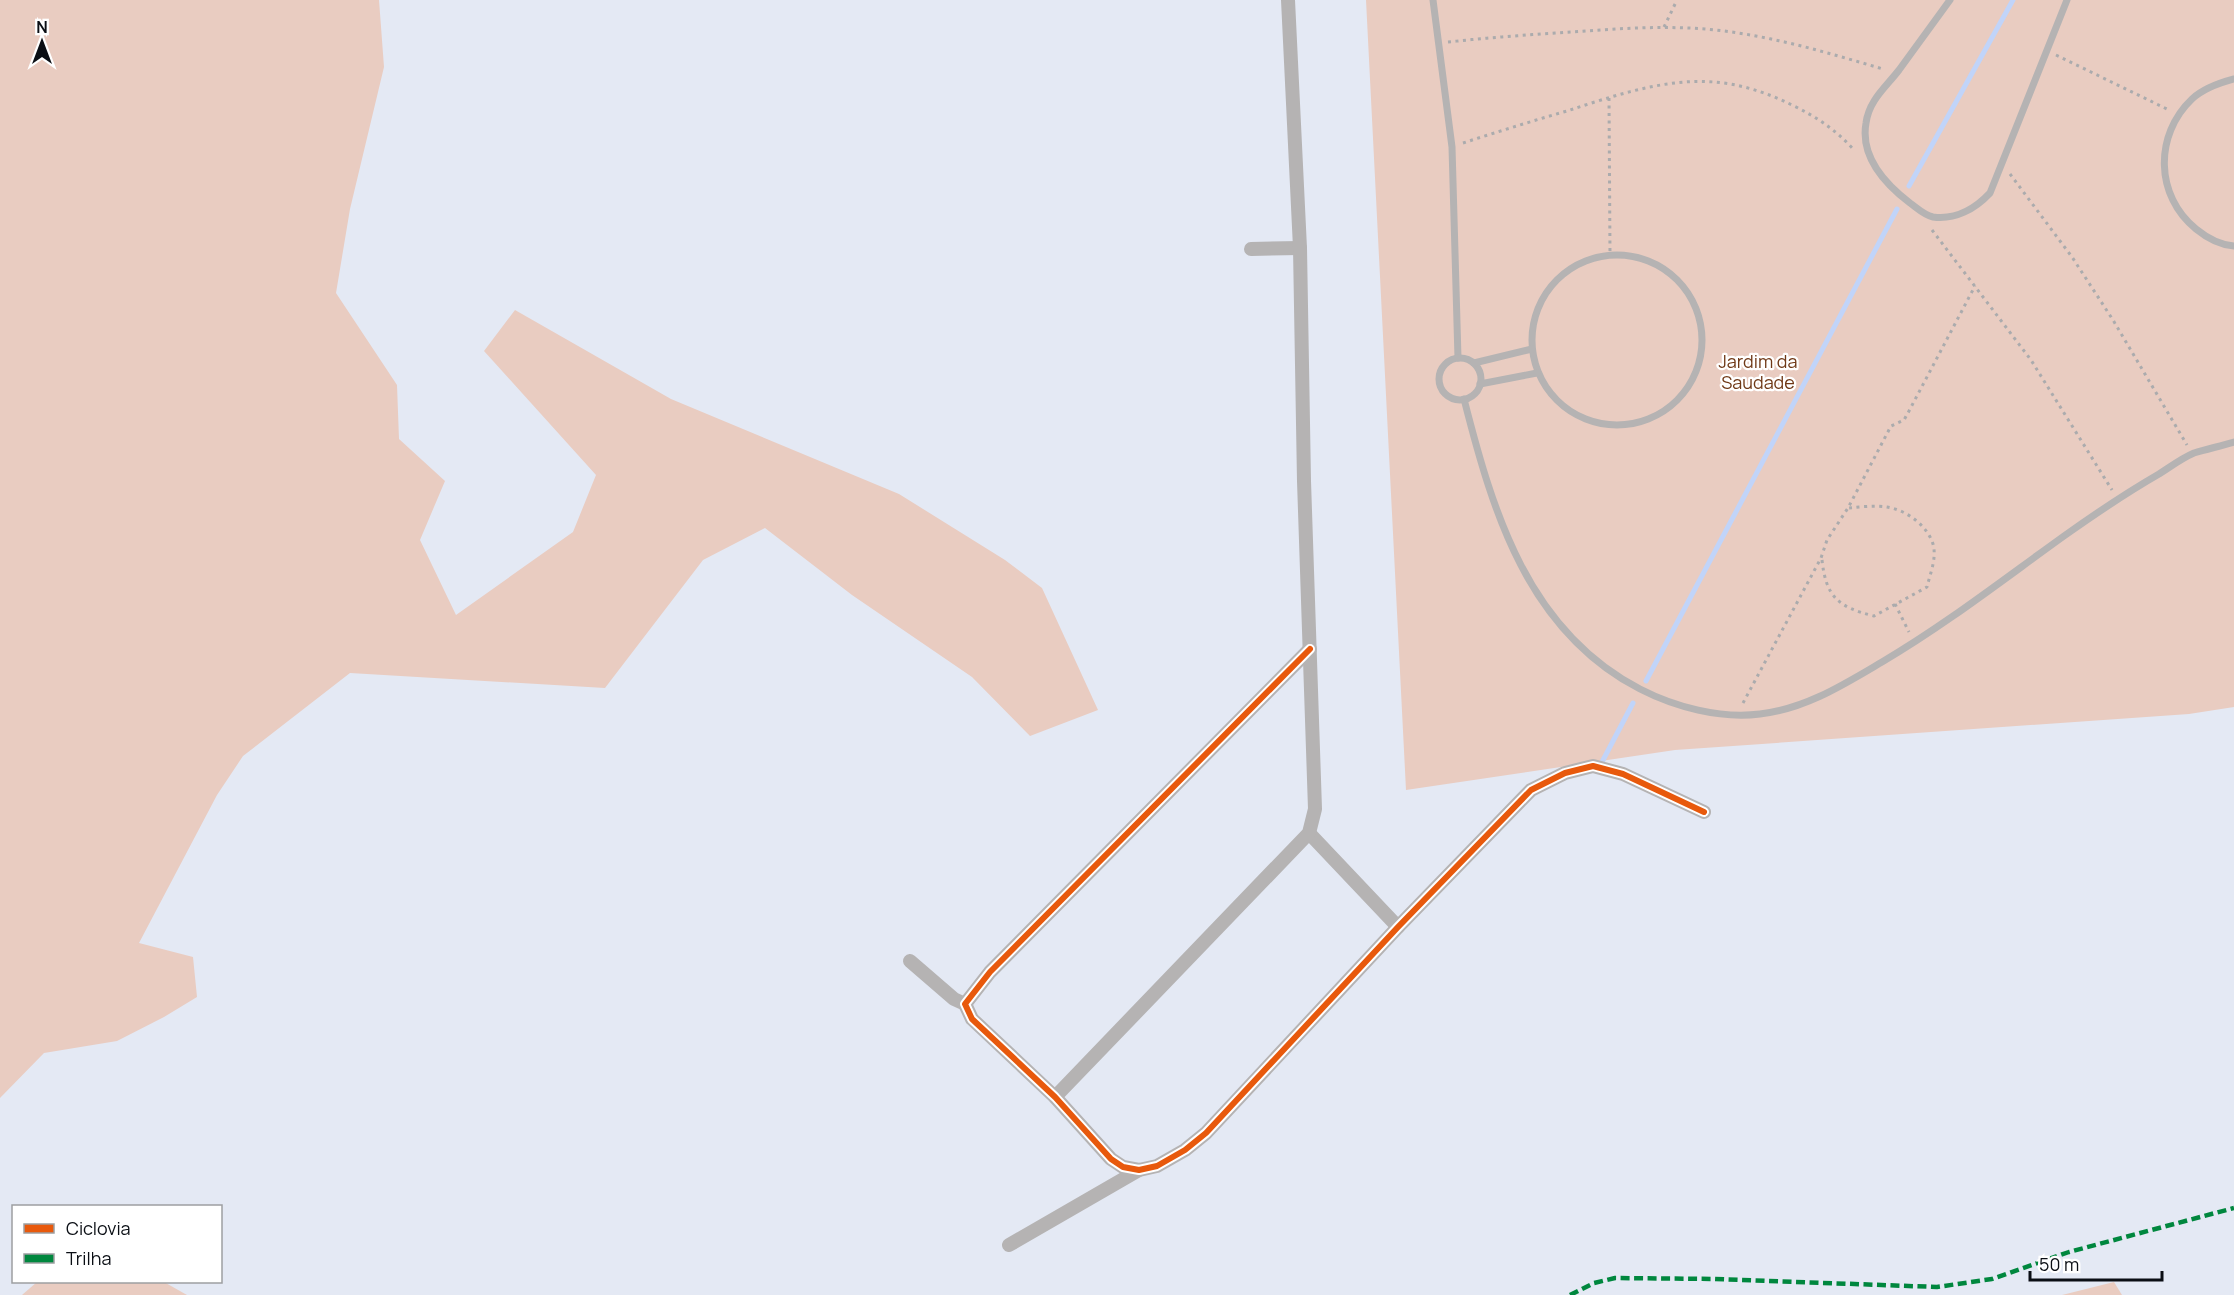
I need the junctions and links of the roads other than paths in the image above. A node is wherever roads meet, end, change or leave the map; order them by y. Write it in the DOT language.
graph roads {
  1 [pos="1288,0"];
  2 [pos="1433,0"];
  3 [pos="1950,0"];
  4 [pos="2067,0"];
  5 [pos="2234,79"];
  6 [pos="2234,246"];
  7 [pos="1300,248"];
  8 [pos="1251,249"];
  9 [pos="1532,350"];
  10 [pos="1458,358"];
  11 [pos="1474,363"];
  12 [pos="1538,373"];
  13 [pos="1480,384"];
  14 [pos="1464,399"];
  15 [pos="2234,442"];
  16 [pos="1310,649"];
  17 [pos="1704,812"];
  18 [pos="1309,833"];
  19 [pos="1398,927"];
  20 [pos="910,960"];
  21 [pos="965,1004"];
  22 [pos="1055,1097"];
  23 [pos="1139,1170"];
  24 [pos="1009,1245"];
  1 -- 7 [label="street"];
  2 -- 10 [label="lane"];
  3 -- 4 [label="lane"];
  5 -- 6 [label="lane"];
  7 -- 8 [label="street"];
  7 -- 16 [label="street"];
  9 -- 11 [label="lane"];
  9 -- 12 [label="lane"];
  9 -- 12 [label="lane"];
  10 -- 11 [label="lane"];
  10 -- 14 [label="lane"];
  11 -- 13 [label="lane"];
  12 -- 13 [label="lane"];
  13 -- 14 [label="lane"];
  14 -- 15 [label="lane"];
  16 -- 18 [label="street"];
  16 -- 21 [label="street"];
  17 -- 19 [label="street"];
  18 -- 19 [label="street"];
  18 -- 22 [label="street"];
  19 -- 23 [label="street"];
  20 -- 21 [label="street"];
  21 -- 22 [label="street"];
  22 -- 23 [label="street"];
  23 -- 24 [label="street"];
}
